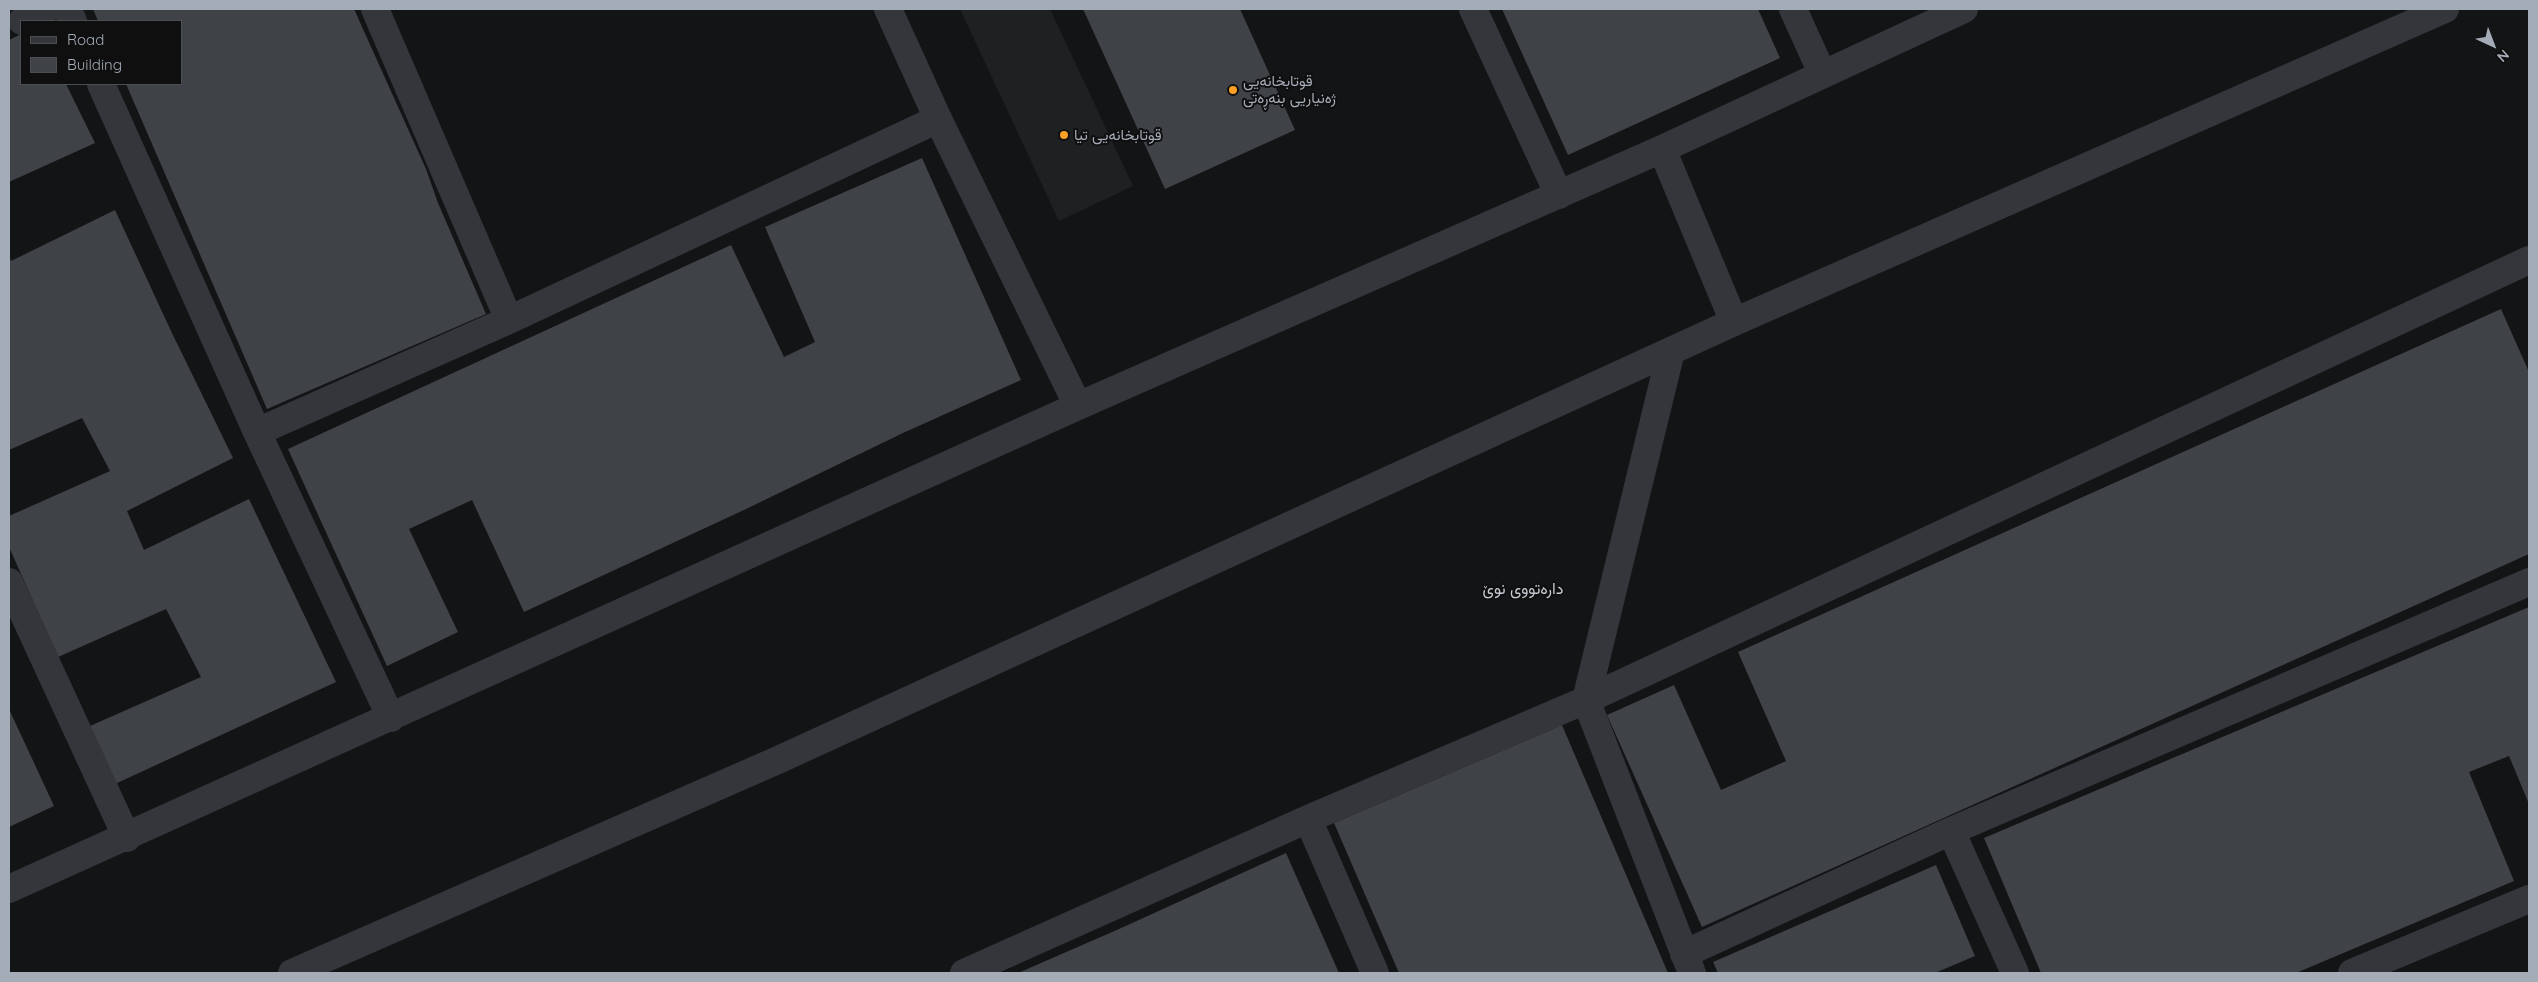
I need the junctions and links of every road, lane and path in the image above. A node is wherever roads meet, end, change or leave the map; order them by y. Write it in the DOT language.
graph roads {
  1 [pos="46,9"];
  2 [pos="375,9"];
  3 [pos="888,9"];
  4 [pos="1473,9"];
  5 [pos="1793,9"];
  6 [pos="1964,9"];
  7 [pos="2444,9"];
  8 [pos="24,20"];
  9 [pos="1822,73"];
  10 [pos="101,85"];
  11 [pos="938,119"];
  12 [pos="1662,149"];
  13 [pos="1558,195"];
  14 [pos="2529,262"];
  15 [pos="508,320"];
  16 [pos="1734,322"];
  17 [pos="1671,351"];
  18 [pos="1078,406"];
  19 [pos="257,432"];
  20 [pos="9,582"];
  21 [pos="2529,582"];
  22 [pos="1586,700"];
  23 [pos="391,718"];
  24 [pos="1308,819"];
  25 [pos="1951,831"];
  26 [pos="127,838"];
  27 [pos="9,890"];
  28 [pos="2529,899"];
  29 [pos="1688,964"];
  30 [pos="292,973"];
  31 [pos="964,973"];
  32 [pos="1375,973"];
  33 [pos="2015,973"];
  34 [pos="2352,973"];
  1 -- 8 [label="street"];
  2 -- 15 [label="street"];
  3 -- 11 [label="street"];
  4 -- 13 [label="street"];
  5 -- 9 [label="street"];
  6 -- 9 [label="street"];
  7 -- 16 [label="street"];
  9 -- 12 [label="street"];
  10 -- 19 [label="street"];
  11 -- 15 [label="street"];
  11 -- 18 [label="street"];
  12 -- 13 [label="street"];
  12 -- 16 [label="street"];
  13 -- 18 [label="street"];
  14 -- 22 [label="street"];
  15 -- 19 [label="street"];
  16 -- 17 [label="street"];
  17 -- 22 [label="street"];
  17 -- 30 [label="street"];
  18 -- 23 [label="street"];
  19 -- 23 [label="street"];
  20 -- 26 [label="street"];
  21 -- 25 [label="street"];
  22 -- 24 [label="street"];
  22 -- 29 [label="street"];
  23 -- 26 [label="street"];
  24 -- 31 [label="street"];
  24 -- 32 [label="street"];
  25 -- 29 [label="street"];
  25 -- 33 [label="street"];
  26 -- 27 [label="street"];
  28 -- 34 [label="street"];
}
